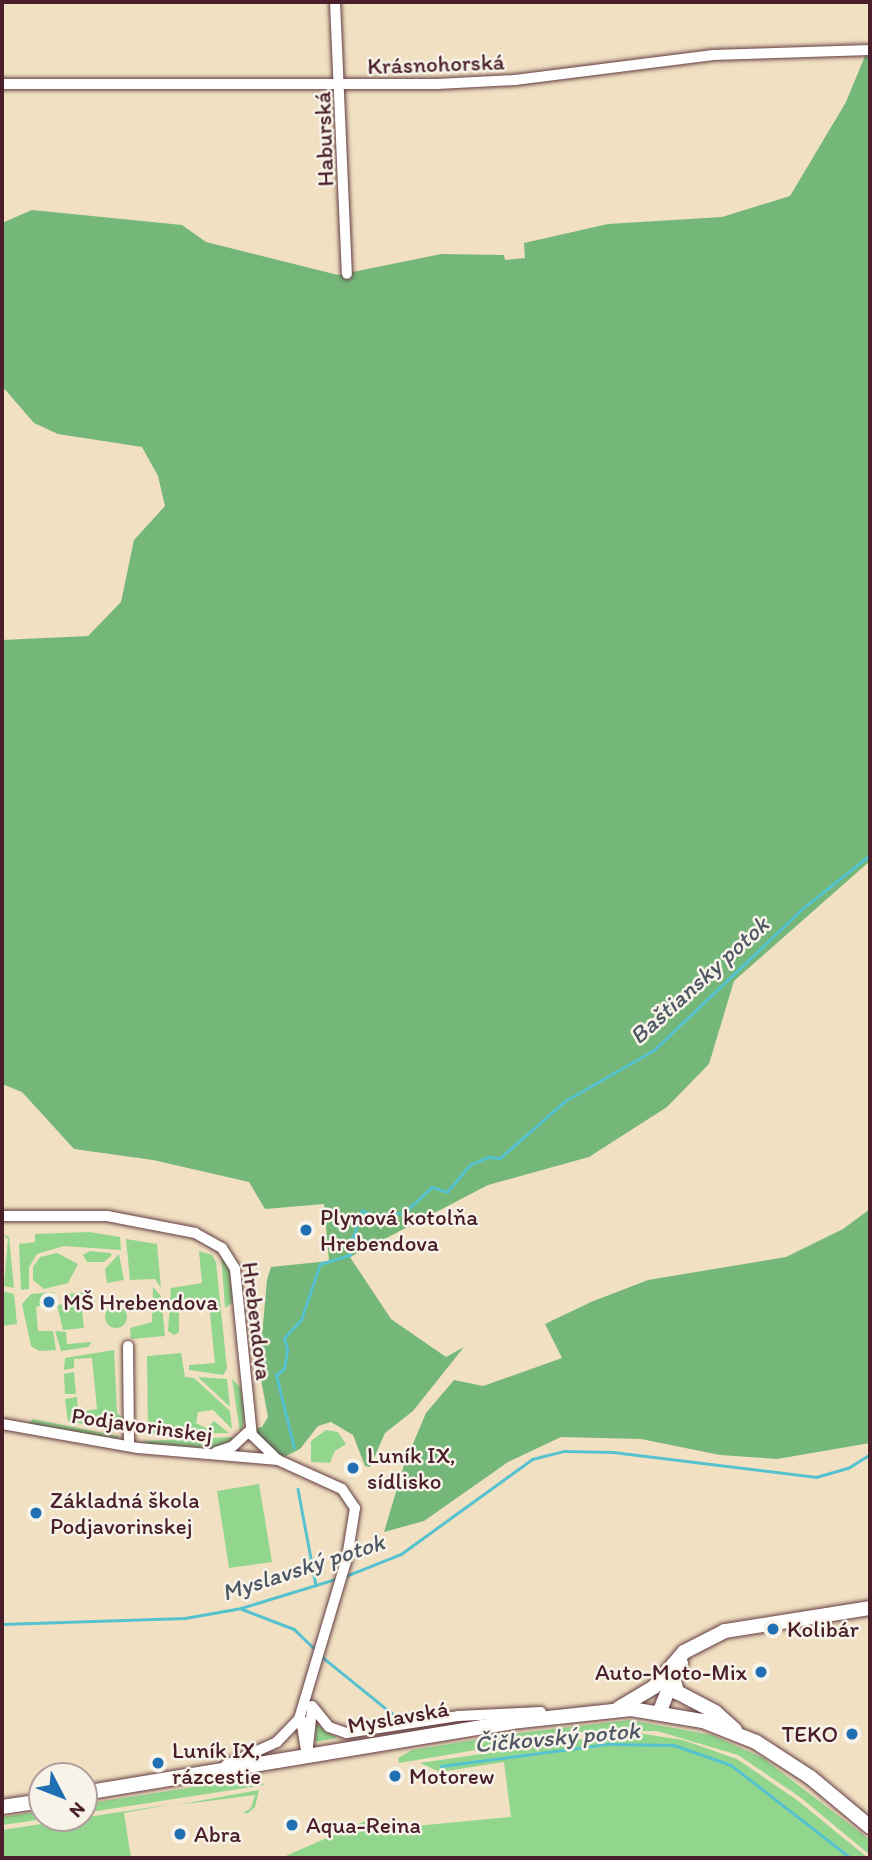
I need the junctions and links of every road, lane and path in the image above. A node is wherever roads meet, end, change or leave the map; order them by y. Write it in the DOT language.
graph roads {
  1 [pos="335,2"];
  2 [pos="870,50"];
  3 [pos="2,84"];
  4 [pos="341,87"];
  5 [pos="347,274"];
  6 [pos="2,1216"];
  7 [pos="128,1346"];
  8 [pos="2,1424"];
  9 [pos="250,1430"];
  10 [pos="129,1446"];
  11 [pos="212,1454"];
  12 [pos="278,1460"];
  13 [pos="870,1608"];
  14 [pos="698,1644"];
  15 [pos="673,1677"];
  16 [pos="618,1708"];
  17 [pos="307,1709"];
  18 [pos="591,1710"];
  19 [pos="660,1712"];
  20 [pos="745,1737"];
  21 [pos="307,1756"];
  22 [pos="216,1770"];
  23 [pos="98,1791"];
  24 [pos="28,1803"];
  25 [pos="2,1807"];
  26 [pos="870,1827"];
  1 -- 4 [label="street, Haburská"];
  2 -- 4 [label="street, Krásnohorská"];
  3 -- 4 [label="street, Krásnohorská"];
  4 -- 5 [label="street, Haburská"];
  6 -- 9 [label="street, Hrebendova"];
  7 -- 10 [label="street"];
  8 -- 10 [label="street, Podjavorinskej"];
  9 -- 11 [label="street"];
  9 -- 12 [label="street"];
  10 -- 11 [label="street, Podjavorinskej"];
  11 -- 12 [label="street, Podjavorinskej"];
  12 -- 17 [label="street"];
  13 -- 14 [label="street, Myslavská"];
  14 -- 15 [label="street, Myslavská"];
  14 -- 16 [label="street, Myslavská"];
  15 -- 19 [label="street, Myslavská"];
  15 -- 20 [label="street"];
  16 -- 18 [label="street, Myslavská"];
  16 -- 19 [label="street"];
  17 -- 18 [label="street"];
  17 -- 21 [label="street"];
  17 -- 22 [label="street"];
  18 -- 21 [label="street, Myslavská"];
  19 -- 20 [label="street"];
  20 -- 26 [label="street"];
  21 -- 22 [label="street, Myslavská"];
  22 -- 23 [label="street, Myslavská"];
  24 -- 25 [label="street"];
}
